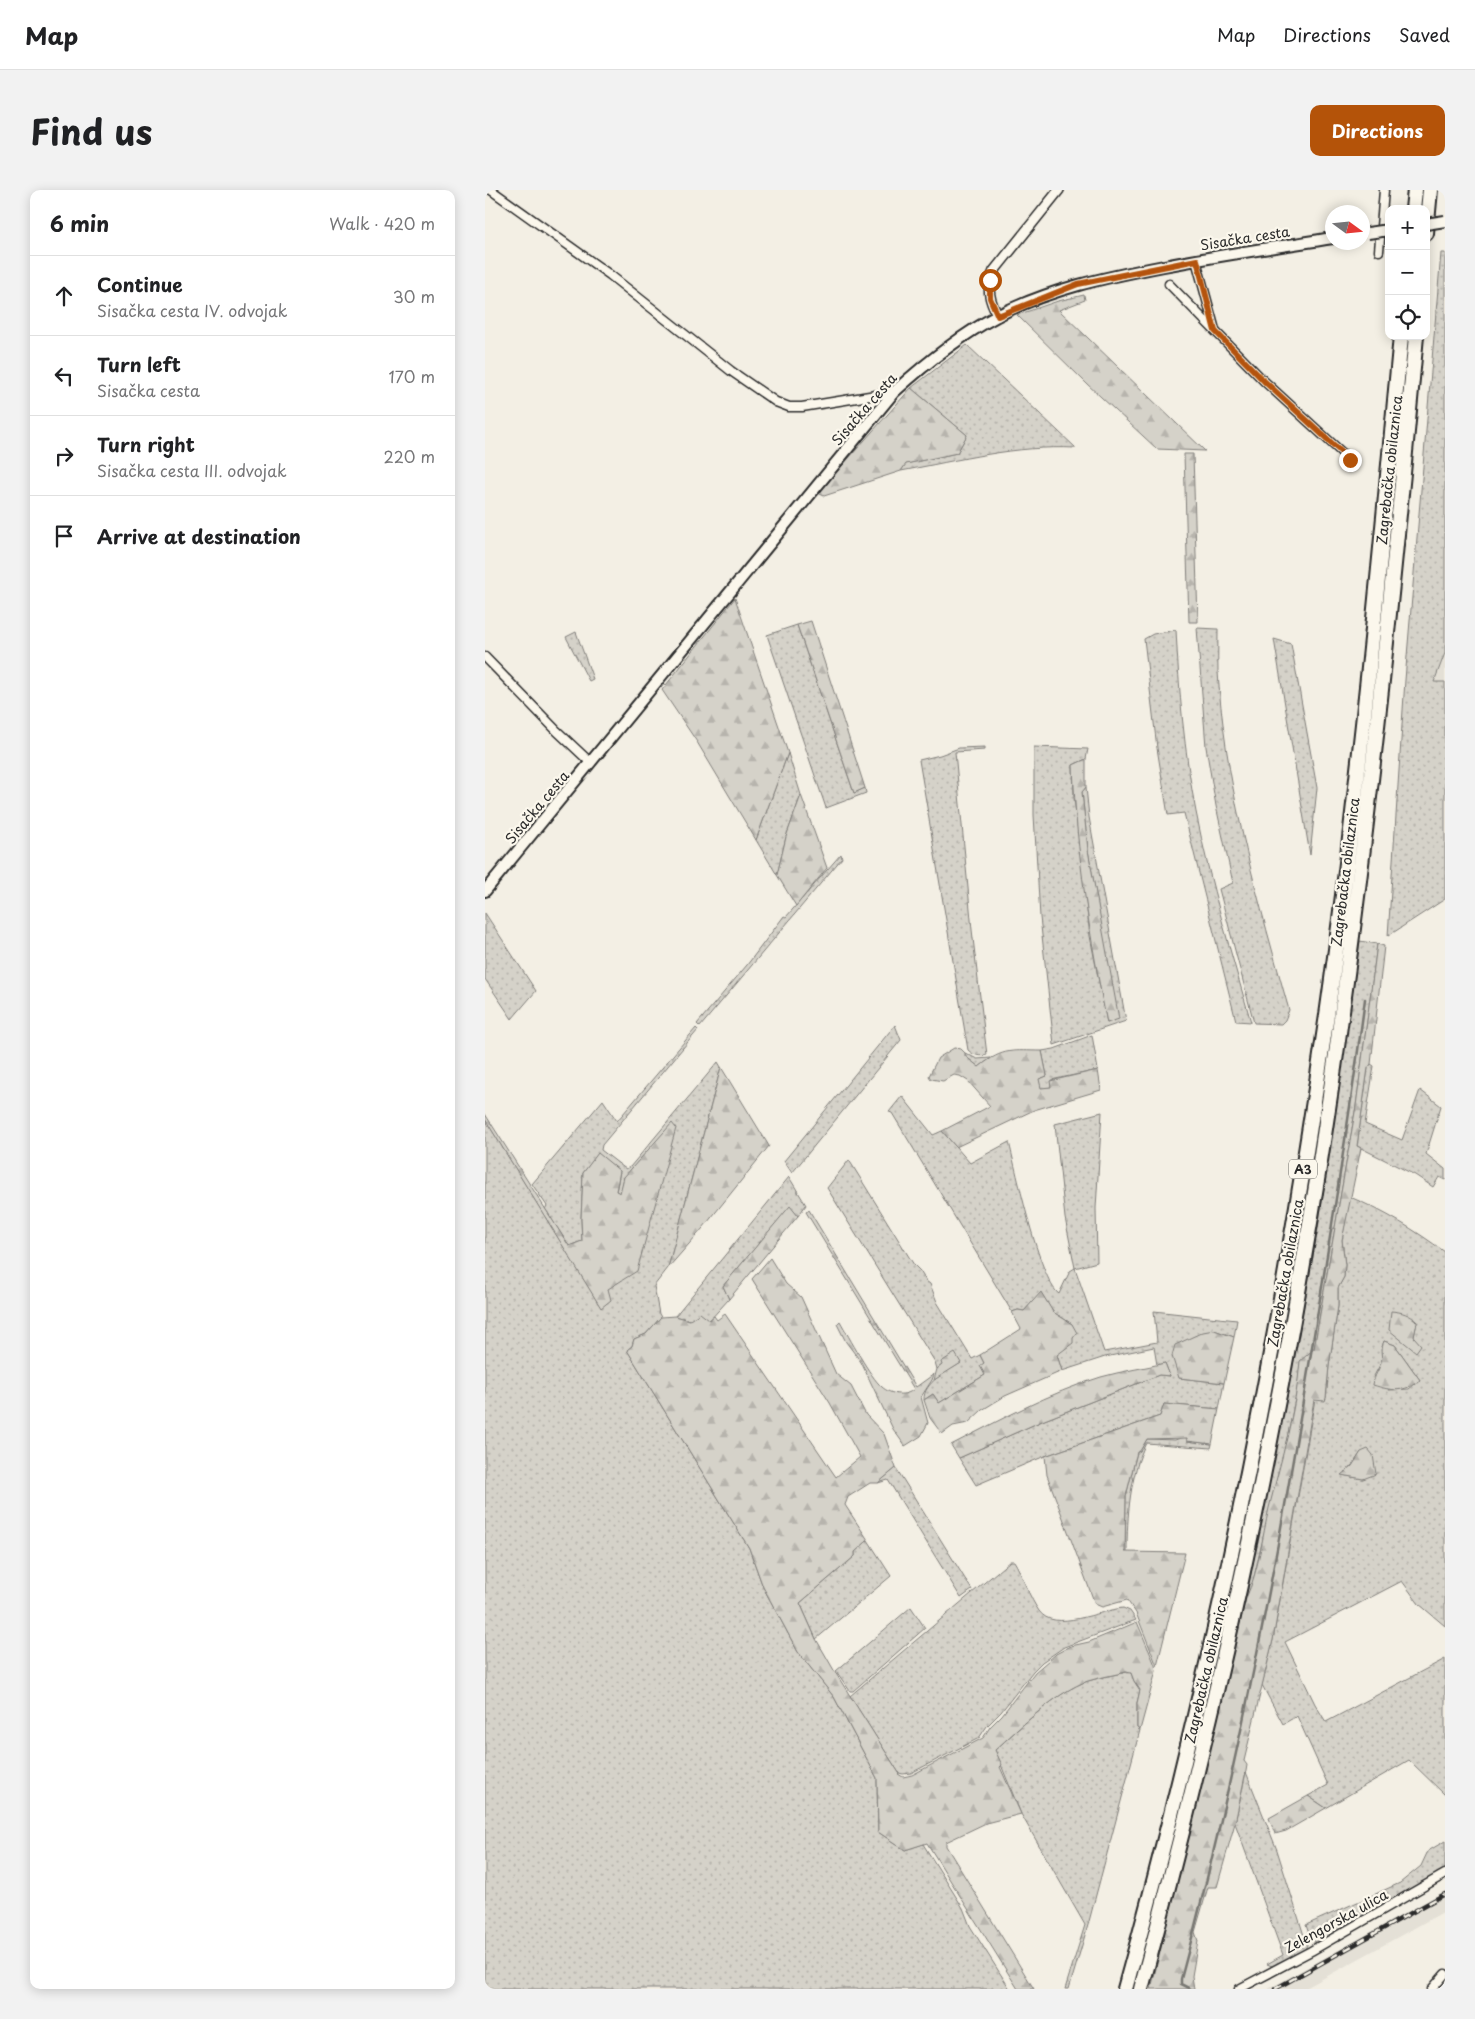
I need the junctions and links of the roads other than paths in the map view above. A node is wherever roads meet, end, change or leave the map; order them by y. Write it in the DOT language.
graph roads {
  1 [pos="491,190"];
  2 [pos="1059,190"];
  3 [pos="1385,190"];
  4 [pos="1415,190"];
  5 [pos="1430,190"];
  6 [pos="1413,205"];
  7 [pos="1429,205"];
  8 [pos="1445,222"];
  9 [pos="1430,224"];
  10 [pos="1385,231"];
  11 [pos="1370,233"];
  12 [pos="1325,239"];
  13 [pos="1379,251"];
  14 [pos="1197,260"];
  15 [pos="1169,284"];
  16 [pos="998,316"];
  17 [pos="1215,331"];
  18 [pos="1401,340"];
  19 [pos="1417,340"];
  20 [pos="893,392"];
  21 [pos="1350,460"];
  22 [pos="485,657"];
  23 [pos="591,763"];
  24 [pos="485,891"];
  25 [pos="1445,1874"];
  26 [pos="1445,1974"];
  27 [pos="1125,1989"];
  28 [pos="1141,1989"];
  29 [pos="1239,1989"];
  30 [pos="1432,1989"];
  1 -- 20 [label="street"];
  2 -- 16 [label="street"];
  3 -- 13 [label="street"];
  4 -- 6 [label="highway"];
  5 -- 7 [label="highway"];
  8 -- 9 [label="main road, bridge"];
  10 -- 11 [label="main road, bridge"];
  12 -- 14 [label="main road, Sisačka cesta"];
  14 -- 16 [label="main road, Sisačka cesta"];
  14 -- 17 [label="street"];
  15 -- 17 [label="street"];
  16 -- 20 [label="main road, Sisačka cesta"];
  17 -- 21 [label="street"];
  18 -- 27 [label="highway, Zagrebačka obilaznica / A3"];
  19 -- 28 [label="highway, Zagrebačka obilaznica / A3"];
  20 -- 23 [label="main road, Sisačka cesta"];
  22 -- 23 [label="street"];
  23 -- 24 [label="main road, Sisačka cesta"];
  25 -- 29 [label="street, Zelengorska ulica"];
  26 -- 30 [label="street"];
}
